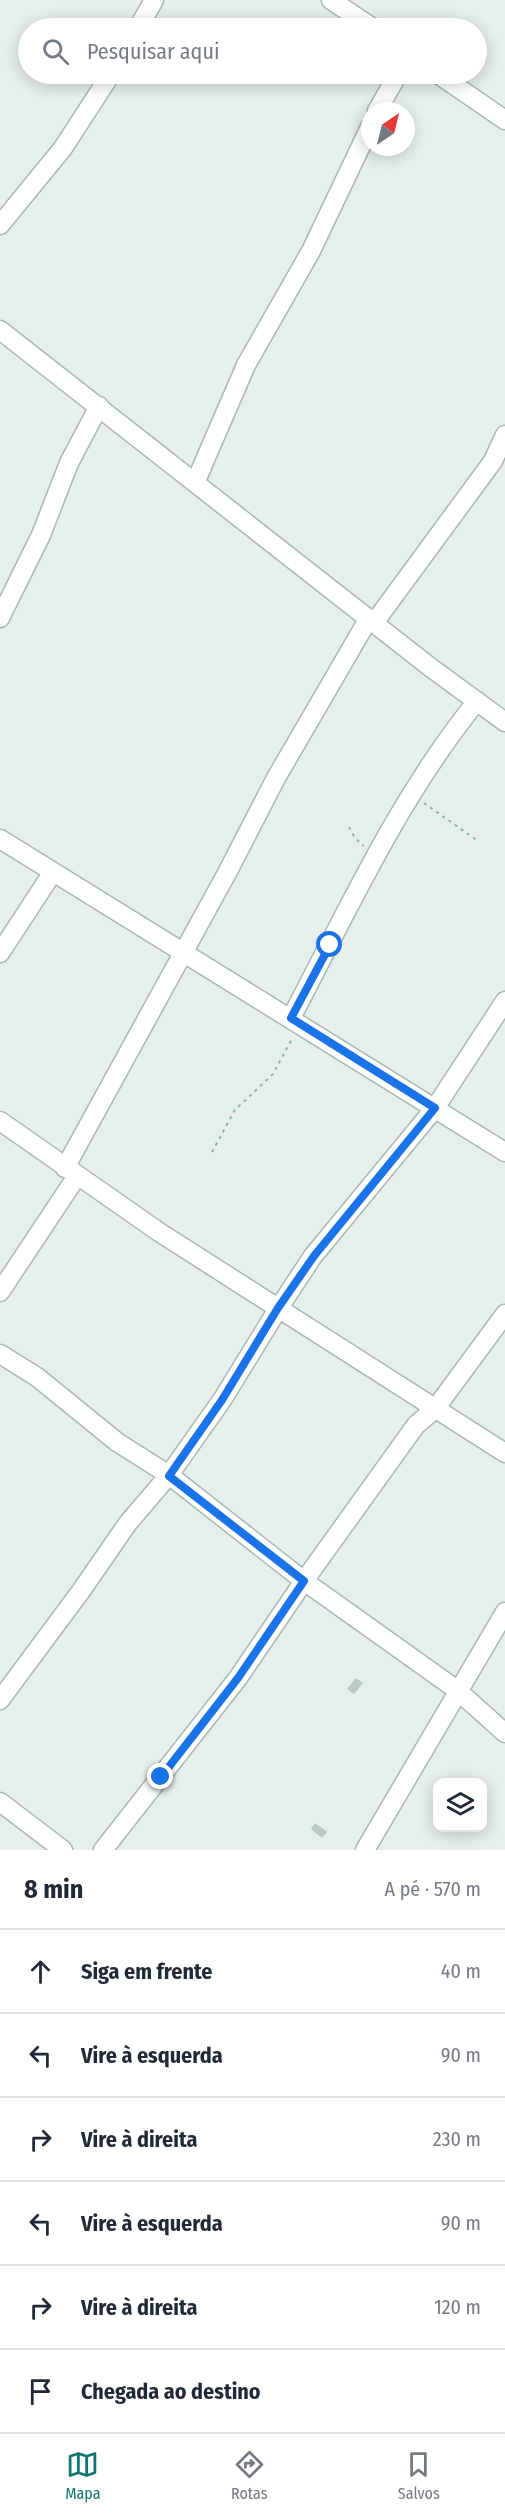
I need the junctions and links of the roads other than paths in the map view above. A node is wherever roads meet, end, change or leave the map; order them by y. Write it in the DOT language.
graph roads {
  1 [pos="154,0"];
  2 [pos="331,0"];
  3 [pos="144,18"];
  4 [pos="358,18"];
  5 [pos="105,84"];
  6 [pos="392,84"];
  7 [pos="453,84"];
  8 [pos="382,102"];
  9 [pos="505,120"];
  10 [pos="361,146"];
  11 [pos="0,225"];
  12 [pos="0,330"];
  13 [pos="99,406"];
  14 [pos="505,435"];
  15 [pos="195,483"];
  16 [pos="0,618"];
  17 [pos="372,620"];
  18 [pos="477,701"];
  19 [pos="505,722"];
  20 [pos="0,839"];
  21 [pos="53,872"];
  22 [pos="182,952"];
  23 [pos="0,953"];
  24 [pos="505,1001"];
  25 [pos="296,1021"];
  26 [pos="435,1108"];
  27 [pos="0,1121"];
  28 [pos="505,1152"];
  29 [pos="71,1172"];
  30 [pos="0,1292"];
  31 [pos="278,1308"];
  32 [pos="505,1314"];
  33 [pos="0,1354"];
  34 [pos="435,1409"];
  35 [pos="505,1453"];
  36 [pos="169,1476"];
  37 [pos="304,1581"];
  38 [pos="505,1612"];
  39 [pos="458,1690"];
  40 [pos="0,1700"];
  41 [pos="505,1733"];
  42 [pos="0,1802"];
  43 [pos="63,1850"];
  44 [pos="103,1850"];
  45 [pos="366,1850"];
  1 -- 3 [label="street"];
  2 -- 4 [label="street"];
  5 -- 11 [label="street"];
  6 -- 8 [label="street"];
  7 -- 9 [label="street"];
  10 -- 15 [label="street"];
  12 -- 13 [label="street"];
  13 -- 15 [label="street"];
  13 -- 16 [label="street"];
  14 -- 17 [label="street"];
  15 -- 17 [label="street"];
  17 -- 18 [label="street"];
  17 -- 22 [label="street"];
  18 -- 19 [label="street"];
  18 -- 25 [label="street"];
  20 -- 21 [label="street"];
  21 -- 22 [label="street"];
  21 -- 23 [label="street"];
  22 -- 25 [label="street"];
  22 -- 29 [label="street"];
  24 -- 26 [label="street"];
  25 -- 26 [label="street"];
  26 -- 28 [label="street"];
  26 -- 31 [label="street"];
  27 -- 29 [label="street"];
  29 -- 30 [label="street"];
  29 -- 31 [label="street"];
  31 -- 34 [label="street"];
  31 -- 36 [label="street"];
  32 -- 34 [label="street"];
  33 -- 36 [label="street"];
  34 -- 35 [label="street"];
  34 -- 37 [label="street"];
  36 -- 37 [label="street"];
  36 -- 40 [label="street"];
  37 -- 39 [label="street"];
  37 -- 44 [label="street"];
  38 -- 39 [label="street"];
  39 -- 41 [label="street"];
  39 -- 45 [label="street"];
  42 -- 43 [label="street"];
}
